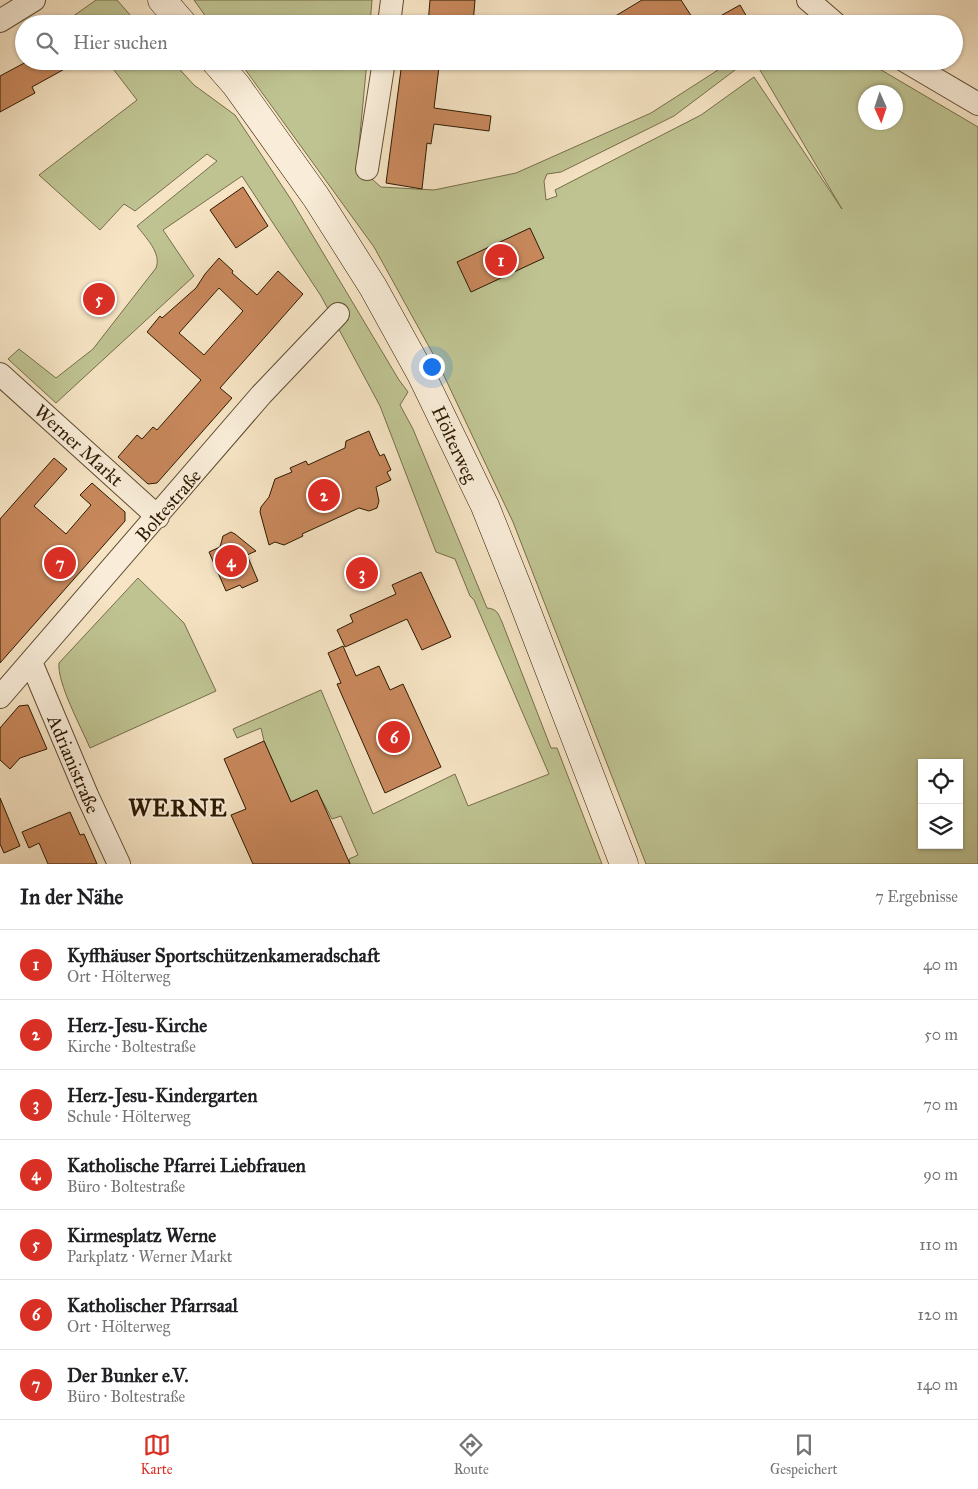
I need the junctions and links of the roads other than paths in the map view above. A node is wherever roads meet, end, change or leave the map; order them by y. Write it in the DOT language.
graph roads {
  1 [pos="34,0"];
  2 [pos="162,0"];
  3 [pos="392,0"];
  4 [pos="808,0"];
  5 [pos="175,15"];
  6 [pos="390,15"];
  7 [pos="826,15"];
  8 [pos="0,21"];
  9 [pos="223,70"];
  10 [pos="383,70"];
  11 [pos="920,70"];
  12 [pos="978,104"];
  13 [pos="367,169"];
  14 [pos="338,314"];
  15 [pos="0,374"];
  16 [pos="158,517"];
  17 [pos="31,662"];
  18 [pos="0,697"];
  19 [pos="119,864"];
  20 [pos="624,864"];
  1 -- 8 [label="street"];
  2 -- 5 [label="main road"];
  3 -- 6 [label="street"];
  4 -- 7 [label="street"];
  9 -- 20 [label="main road, Hölterweg"];
  10 -- 13 [label="street"];
  11 -- 12 [label="street"];
  14 -- 16 [label="street, Boltestraße"];
  15 -- 16 [label="street, Werner Markt"];
  16 -- 17 [label="street, Boltestraße"];
  17 -- 18 [label="street, Boltestraße"];
  17 -- 19 [label="street, Adrianistraße"];
}
